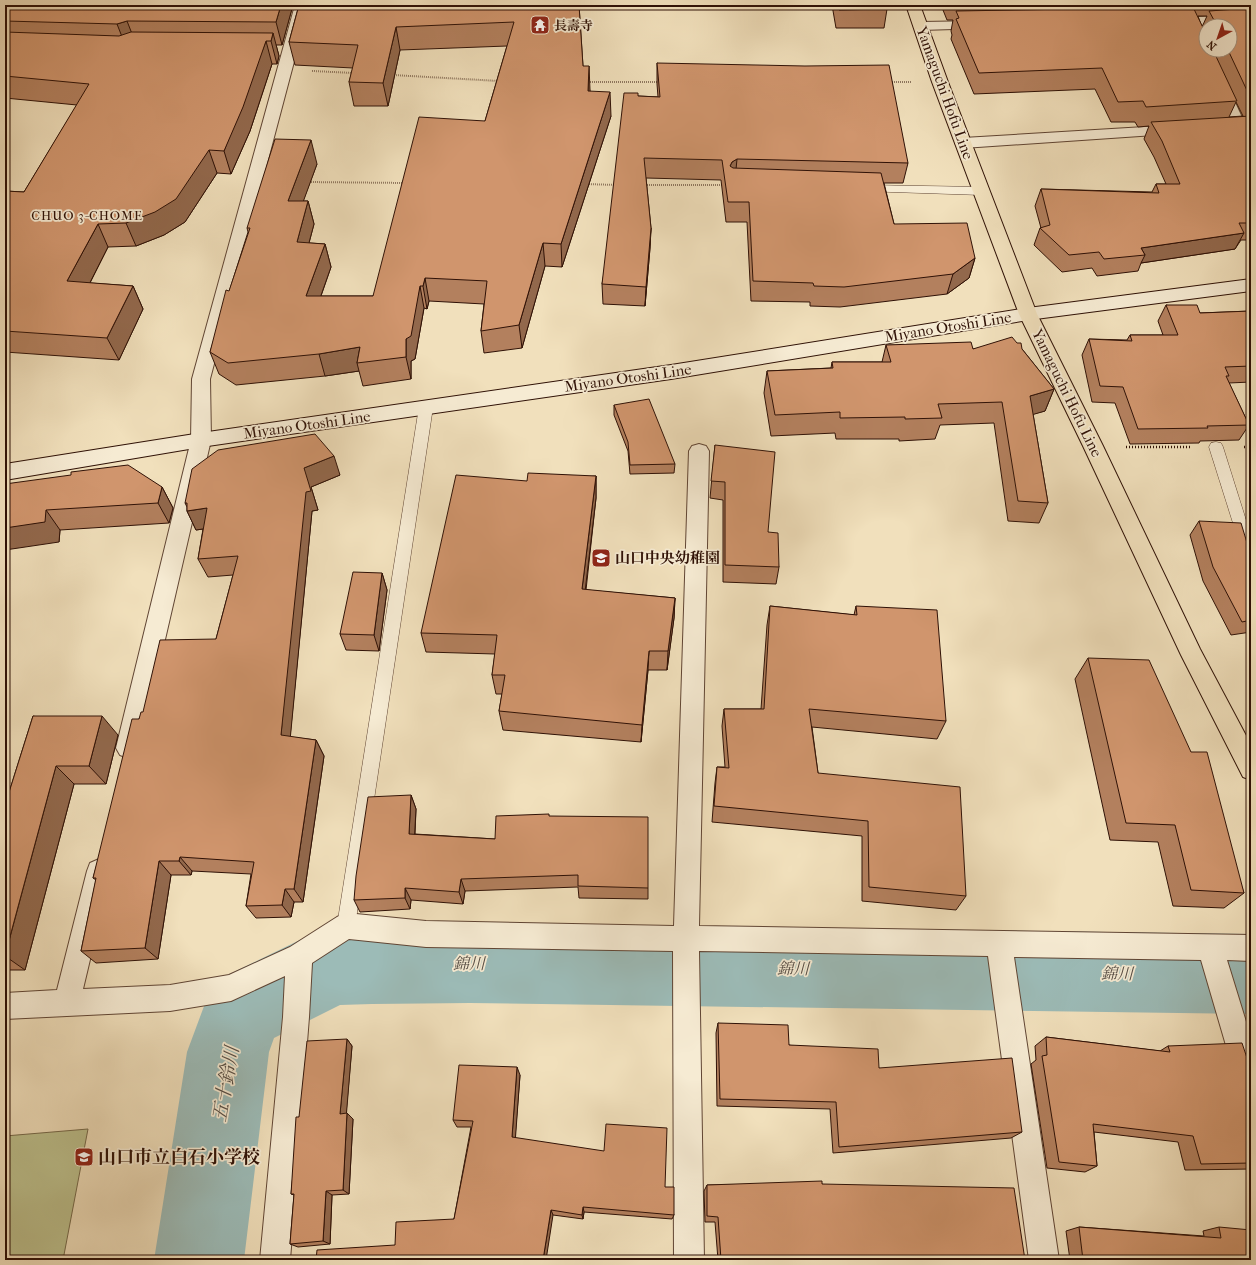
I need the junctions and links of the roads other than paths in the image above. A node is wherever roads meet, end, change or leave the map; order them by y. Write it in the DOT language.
graph roads {
  1 [pos="302,5"];
  2 [pos="912,5"];
  3 [pos="1251,19"];
  4 [pos="1159,22"];
  5 [pos="1191,22"];
  6 [pos="992,25"];
  7 [pos="921,26"];
  8 [pos="1197,36"];
  9 [pos="1213,70"];
  10 [pos="1244,126"];
  11 [pos="1222,127"];
  12 [pos="1191,129"];
  13 [pos="963,143"];
  14 [pos="854,188"];
  15 [pos="982,191"];
  16 [pos="1251,285"];
  17 [pos="1028,314"];
  18 [pos="426,407"];
  19 [pos="201,440"];
  20 [pos="1216,447"];
  21 [pos="698,451"];
  22 [pos="5,472"];
  23 [pos="1251,558"];
  24 [pos="1251,769"];
  25 [pos="122,771"];
  26 [pos="104,848"];
  27 [pos="346,926"];
  28 [pos="686,939"];
  29 [pos="998,945"];
  30 [pos="1210,948"];
  31 [pos="1251,948"];
  32 [pos="299,956"];
  33 [pos="68,1002"];
  34 [pos="5,1006"];
  35 [pos="1251,1083"];
  36 [pos="275,1260"];
  37 [pos="689,1260"];
  38 [pos="1044,1260"];
  1 -- 19 [label="street"];
  2 -- 7 [label="main road, Yamaguchi Hofu Line"];
  3 -- 5 [label="street"];
  4 -- 5 [label="street"];
  5 -- 8 [label="street"];
  6 -- 7 [label="street"];
  7 -- 13 [label="main road, Yamaguchi Hofu Line"];
  9 -- 10 [label="street"];
  10 -- 11 [label="street"];
  12 -- 13 [label="street"];
  13 -- 15 [label="main road, Yamaguchi Hofu Line"];
  14 -- 15 [label="lane"];
  15 -- 17 [label="main road, Yamaguchi Hofu Line"];
  16 -- 17 [label="street, Miyano Otoshi Line"];
  17 -- 18 [label="street, Miyano Otoshi Line"];
  17 -- 24 [label="main road, Yamaguchi Hofu Line"];
  18 -- 19 [label="street, Miyano Otoshi Line"];
  18 -- 27 [label="lane"];
  19 -- 22 [label="street, Miyano Otoshi Line"];
  19 -- 25 [label="street"];
  20 -- 23 [label="lane"];
  21 -- 28 [label="street"];
  26 -- 33 [label="street"];
  27 -- 28 [label="street"];
  27 -- 32 [label="street"];
  28 -- 29 [label="street"];
  28 -- 37 [label="street"];
  29 -- 30 [label="street"];
  29 -- 38 [label="street"];
  30 -- 31 [label="street"];
  30 -- 35 [label="street"];
  32 -- 33 [label="street"];
  32 -- 36 [label="street"];
  33 -- 34 [label="street"];
}
